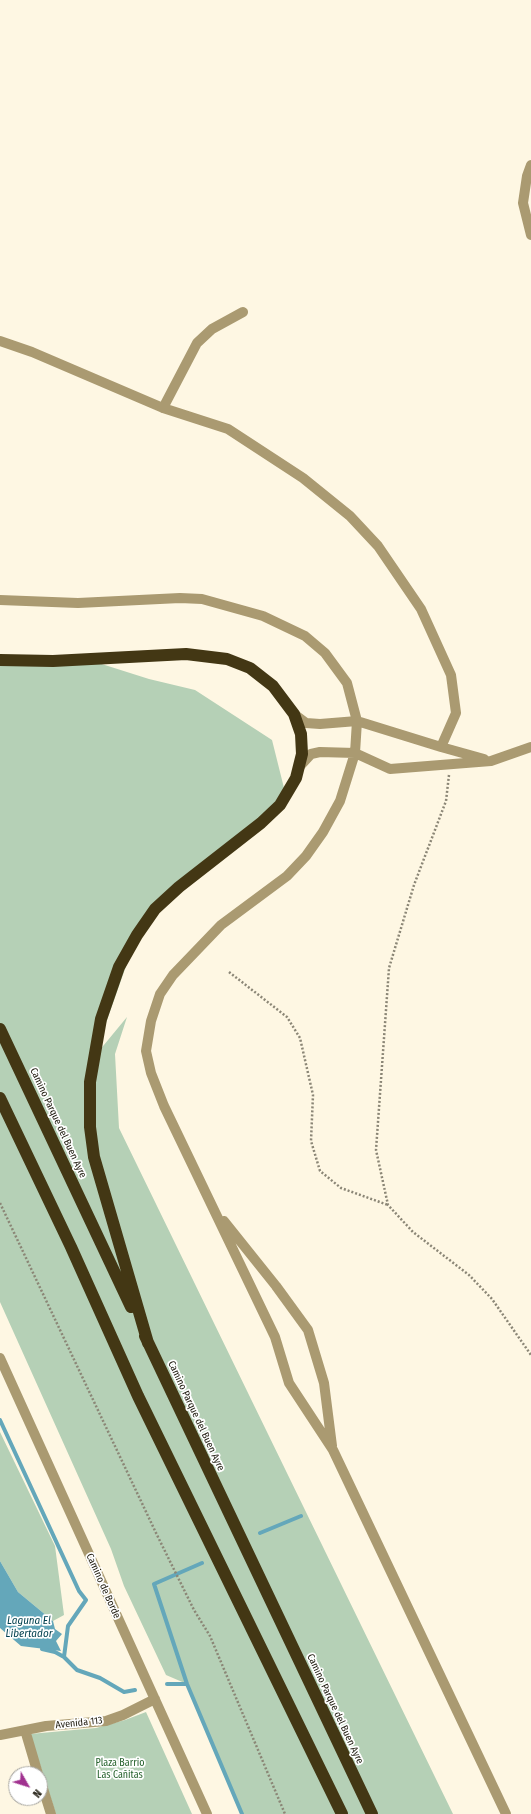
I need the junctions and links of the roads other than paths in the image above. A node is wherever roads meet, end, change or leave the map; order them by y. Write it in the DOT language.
graph roads {
  1 [pos="531,165"];
  2 [pos="531,236"];
  3 [pos="243,312"];
  4 [pos="0,341"];
  5 [pos="163,408"];
  6 [pos="0,600"];
  7 [pos="0,660"];
  8 [pos="294,714"];
  9 [pos="357,721"];
  10 [pos="441,747"];
  11 [pos="531,747"];
  12 [pos="355,753"];
  13 [pos="491,761"];
  14 [pos="299,767"];
  15 [pos="0,1028"];
  16 [pos="0,1098"];
  17 [pos="213,1207"];
  18 [pos="148,1343"];
  19 [pos="0,1358"];
  20 [pos="333,1450"];
  21 [pos="154,1699"];
  22 [pos="25,1730"];
  23 [pos="0,1735"];
  24 [pos="36,1766"];
  25 [pos="207,1814"];
  26 [pos="342,1814"];
  27 [pos="372,1814"];
  28 [pos="506,1814"];
  1 -- 2 [label="street"];
  3 -- 5 [label="street"];
  4 -- 5 [label="street"];
  5 -- 10 [label="street"];
  6 -- 9 [label="street"];
  7 -- 8 [label="highway"];
  8 -- 9 [label="street"];
  8 -- 14 [label="highway"];
  9 -- 10 [label="street"];
  9 -- 12 [label="street"];
  10 -- 13 [label="street"];
  11 -- 13 [label="street"];
  12 -- 13 [label="street"];
  12 -- 14 [label="street"];
  12 -- 17 [label="street"];
  14 -- 18 [label="highway"];
  15 -- 18 [label="highway, Camino Parque del Buen Ayre"];
  16 -- 26 [label="highway"];
  17 -- 20 [label="street"];
  17 -- 20 [label="street"];
  18 -- 27 [label="highway, Camino Parque del Buen Ayre"];
  19 -- 21 [label="street, Camino de Borde"];
  20 -- 28 [label="street"];
  21 -- 22 [label="street, Avenida 113"];
  21 -- 25 [label="street, Camino de Borde"];
  22 -- 23 [label="street, Avenida 113"];
  22 -- 24 [label="street"];
}
